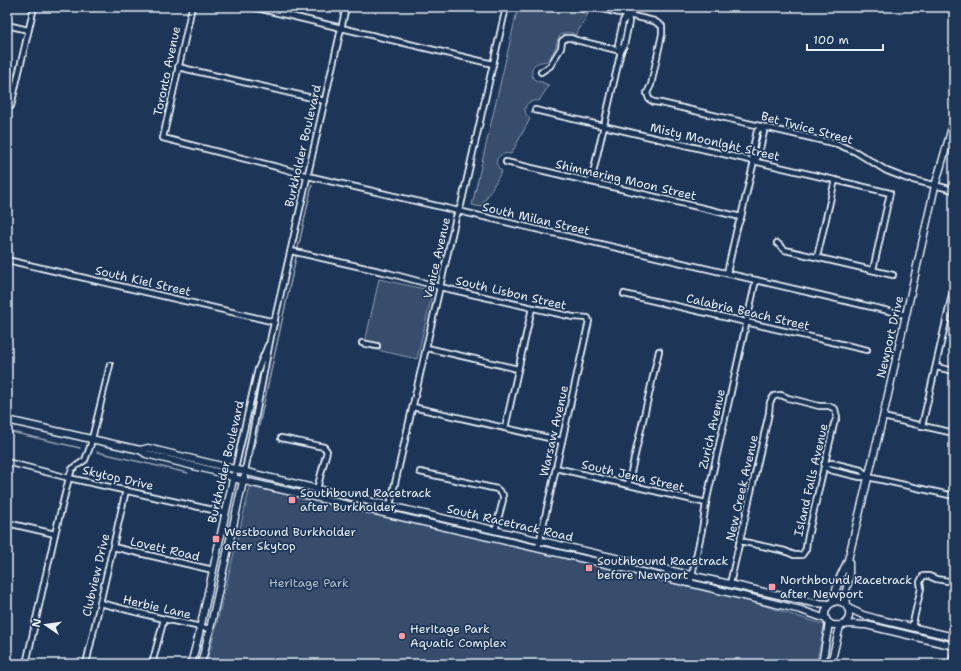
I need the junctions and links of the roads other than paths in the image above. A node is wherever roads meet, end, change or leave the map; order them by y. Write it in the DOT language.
graph roads {
  1 [pos="34,7"];
  2 [pos="192,7"];
  3 [pos="253,7"];
  4 [pos="346,7"];
  5 [pos="506,7"];
  6 [pos="594,7"];
  7 [pos="628,15"];
  8 [pos="7,25"];
  9 [pos="342,28"];
  10 [pos="28,30"];
  11 [pos="621,51"];
  12 [pos="493,64"];
  13 [pos="178,67"];
  14 [pos="541,72"];
  15 [pos="325,101"];
  16 [pos="9,105"];
  17 [pos="535,110"];
  18 [pos="954,119"];
  19 [pos="604,126"];
  20 [pos="762,126"];
  21 [pos="163,138"];
  22 [pos="754,161"];
  23 [pos="506,162"];
  24 [pos="308,176"];
  25 [pos="835,180"];
  26 [pos="591,182"];
  27 [pos="935,186"];
  28 [pos="954,190"];
  29 [pos="459,211"];
  30 [pos="741,217"];
  31 [pos="777,243"];
  32 [pos="291,251"];
  33 [pos="817,257"];
  34 [pos="7,260"];
  35 [pos="873,270"];
  36 [pos="727,273"];
  37 [pos="893,275"];
  38 [pos="756,280"];
  39 [pos="954,286"];
  40 [pos="440,287"];
  41 [pos="624,294"];
  42 [pos="532,308"];
  43 [pos="951,310"];
  44 [pos="906,315"];
  45 [pos="588,318"];
  46 [pos="275,322"];
  47 [pos="747,322"];
  48 [pos="271,336"];
  49 [pos="362,343"];
  50 [pos="377,346"];
  51 [pos="426,348"];
  52 [pos="867,350"];
  53 [pos="659,352"];
  54 [pos="110,365"];
  55 [pos="936,367"];
  56 [pos="518,369"];
  57 [pos="954,371"];
  58 [pos="413,407"];
  59 [pos="835,409"];
  60 [pos="883,417"];
  61 [pos="7,420"];
  62 [pos="922,426"];
  63 [pos="505,428"];
  64 [pos="954,433"];
  65 [pos="281,438"];
  66 [pos="92,439"];
  67 [pos="562,441"];
  68 [pos="140,450"];
  69 [pos="7,462"];
  70 [pos="824,465"];
  71 [pos="556,468"];
  72 [pos="235,469"];
  73 [pos="245,471"];
  74 [pos="420,472"];
  75 [pos="868,477"];
  76 [pos="69,478"];
  77 [pos="233,478"];
  78 [pos="243,480"];
  79 [pos="628,485"];
  80 [pos="317,489"];
  81 [pos="126,490"];
  82 [pos="954,496"];
  83 [pos="706,504"];
  84 [pos="390,506"];
  85 [pos="226,513"];
  86 [pos="388,514"];
  87 [pos="7,523"];
  88 [pos="495,531"];
  89 [pos="55,534"];
  90 [pos="539,541"];
  91 [pos="740,541"];
  92 [pos="113,547"];
  93 [pos="538,548"];
  94 [pos="848,560"];
  95 [pos="213,570"];
  96 [pos="692,575"];
  97 [pos="954,582"];
  98 [pos="690,584"];
  99 [pos="730,584"];
  100 [pos="100,603"];
  101 [pos="831,603"];
  102 [pos="847,607"];
  103 [pos="164,620"];
  104 [pos="828,621"];
  105 [pos="841,625"];
  106 [pos="200,627"];
  107 [pos="912,627"];
  108 [pos="210,629"];
  109 [pos="954,637"];
  110 [pos="954,646"];
  111 [pos="954,652"];
  112 [pos="26,664"];
  113 [pos="86,664"];
  114 [pos="152,664"];
  115 [pos="191,664"];
  116 [pos="201,664"];
  117 [pos="822,664"];
  118 [pos="831,664"];
  119 [pos="951,664"];
  1 -- 10 [label="street"];
  2 -- 13 [label="street, Toronto Avenue"];
  3 -- 9 [label="street"];
  4 -- 9 [label="street, Burkholder Boulevard"];
  5 -- 12 [label="street, Venice Avenue"];
  6 -- 7 [label="street"];
  7 -- 11 [label="street"];
  7 -- 20 [label="street, Bet Twice Street"];
  8 -- 10 [label="street"];
  9 -- 12 [label="street"];
  9 -- 15 [label="street, Burkholder Boulevard"];
  10 -- 16 [label="street"];
  11 -- 14 [label="street"];
  11 -- 19 [label="street"];
  12 -- 29 [label="street, Venice Avenue"];
  13 -- 15 [label="street"];
  13 -- 21 [label="street, Toronto Avenue"];
  15 -- 24 [label="street, Burkholder Boulevard"];
  17 -- 19 [label="street, Misty Moonlght Street"];
  18 -- 27 [label="main road, Newport Drive"];
  19 -- 22 [label="street, Misty Moonlght Street"];
  19 -- 26 [label="street"];
  20 -- 22 [label="street"];
  20 -- 27 [label="street, Bet Twice Street"];
  21 -- 24 [label="street, South Milan Street"];
  22 -- 25 [label="street, Misty Moonlght Street"];
  22 -- 30 [label="street"];
  23 -- 26 [label="street, Shimmering Moon Street"];
  24 -- 29 [label="street, South Milan Street"];
  24 -- 32 [label="street, Burkholder Boulevard"];
  25 -- 33 [label="street"];
  25 -- 35 [label="street, Misty Moonlght Street"];
  26 -- 30 [label="street, Shimmering Moon Street"];
  27 -- 28 [label="street, Bet Twice Street"];
  27 -- 44 [label="main road, Newport Drive"];
  29 -- 36 [label="street, South Milan Street"];
  29 -- 40 [label="street, Venice Avenue"];
  30 -- 36 [label="street"];
  31 -- 33 [label="street"];
  32 -- 40 [label="street, South Lisbon Street"];
  32 -- 46 [label="street, Burkholder Boulevard"];
  33 -- 35 [label="street"];
  34 -- 46 [label="street, South Kiel Street"];
  35 -- 37 [label="street"];
  36 -- 38 [label="street, South Milan Street"];
  38 -- 44 [label="street, South Milan Street"];
  38 -- 47 [label="street, Zurich Avenue"];
  39 -- 43 [label="street"];
  40 -- 42 [label="street, South Lisbon Street"];
  40 -- 51 [label="street, Venice Avenue"];
  41 -- 47 [label="street, Calabria Beach Street"];
  42 -- 45 [label="street, South Lisbon Street"];
  42 -- 56 [label="street"];
  43 -- 55 [label="street"];
  44 -- 60 [label="main road, Newport Drive"];
  45 -- 67 [label="street, Warsaw Avenue"];
  46 -- 48 [label="street, Burkholder Boulevard"];
  47 -- 52 [label="street, Calabria Beach Street"];
  47 -- 83 [label="street, Zurich Avenue"];
  48 -- 72 [label="street, Burkholder Boulevard"];
  48 -- 73 [label="street, Burkholder Boulevard"];
  49 -- 50 [label="street"];
  51 -- 56 [label="street"];
  51 -- 58 [label="street, Venice Avenue"];
  53 -- 79 [label="street"];
  54 -- 66 [label="street"];
  55 -- 57 [label="street"];
  55 -- 62 [label="street"];
  56 -- 63 [label="street"];
  58 -- 63 [label="street"];
  58 -- 84 [label="street, Venice Avenue"];
  59 -- 70 [label="street, Island Falls Avenue"];
  59 -- 91 [label="street, New Creek Avenue"];
  60 -- 62 [label="street"];
  60 -- 75 [label="main road, Newport Drive"];
  61 -- 66 [label="main road, South Racetrack Road"];
  62 -- 64 [label="street"];
  63 -- 67 [label="street"];
  65 -- 80 [label="street"];
  66 -- 68 [label="main road, South Racetrack Road"];
  66 -- 76 [label="street"];
  67 -- 71 [label="street, Warsaw Avenue"];
  68 -- 72 [label="main road, South Racetrack Road"];
  68 -- 77 [label="main road, South Racetrack Road"];
  69 -- 76 [label="street, Skytop Drive"];
  70 -- 75 [label="street"];
  70 -- 91 [label="street, Island Falls Avenue"];
  71 -- 79 [label="street, South Jena Street"];
  71 -- 90 [label="street, Warsaw Avenue"];
  72 -- 73 [label="main road, South Racetrack Road"];
  72 -- 77 [label="main road, Burkholder Boulevard"];
  73 -- 78 [label="main road, Burkholder Boulevard"];
  73 -- 80 [label="main road, South Racetrack Road"];
  74 -- 88 [label="street"];
  75 -- 82 [label="street"];
  75 -- 94 [label="main road, Newport Drive"];
  76 -- 81 [label="street, Skytop Drive"];
  76 -- 89 [label="street"];
  77 -- 78 [label="main road, South Racetrack Road"];
  77 -- 85 [label="main road, Burkholder Boulevard"];
  78 -- 86 [label="main road, South Racetrack Road"];
  78 -- 108 [label="main road, Burkholder Boulevard"];
  79 -- 83 [label="street, South Jena Street"];
  80 -- 84 [label="main road, South Racetrack Road"];
  81 -- 85 [label="street, Skytop Drive"];
  81 -- 92 [label="street, Clubview Drive"];
  83 -- 96 [label="street, Zurich Avenue"];
  84 -- 86 [label="street, Venice Avenue"];
  84 -- 88 [label="main road, South Racetrack Road"];
  85 -- 95 [label="main road, Burkholder Boulevard"];
  86 -- 93 [label="main road, South Racetrack Road"];
  87 -- 89 [label="street"];
  88 -- 90 [label="main road, South Racetrack Road"];
  89 -- 112 [label="street"];
  90 -- 93 [label="street, Warsaw Avenue"];
  90 -- 96 [label="main road, South Racetrack Road"];
  91 -- 99 [label="street, New Creek Avenue"];
  92 -- 95 [label="street, Lovett Road"];
  92 -- 100 [label="street, Clubview Drive"];
  93 -- 98 [label="main road, South Racetrack Road"];
  94 -- 101 [label="main road, Newport Drive"];
  94 -- 102 [label="main road, Newport Drive"];
  95 -- 106 [label="main road, Burkholder Boulevard"];
  96 -- 98 [label="street, Zurich Avenue"];
  96 -- 99 [label="main road, South Racetrack Road"];
  97 -- 107 [label="street"];
  98 -- 104 [label="main road, South Racetrack Road"];
  99 -- 101 [label="main road, South Racetrack Road"];
  100 -- 103 [label="street, Herbie Lane"];
  100 -- 113 [label="street, Clubview Drive"];
  101 -- 102 [label="main road"];
  101 -- 104 [label="main road"];
  102 -- 105 [label="main road"];
  102 -- 107 [label="main road"];
  103 -- 106 [label="street, Herbie Lane"];
  103 -- 114 [label="street"];
  104 -- 105 [label="main road"];
  104 -- 117 [label="main road"];
  105 -- 110 [label="main road"];
  105 -- 118 [label="main road"];
  106 -- 108 [label="street, Herbie Lane"];
  106 -- 115 [label="main road, Burkholder Boulevard"];
  107 -- 109 [label="main road"];
  108 -- 116 [label="main road, Burkholder Boulevard"];
  111 -- 119 [label="street"];
}
